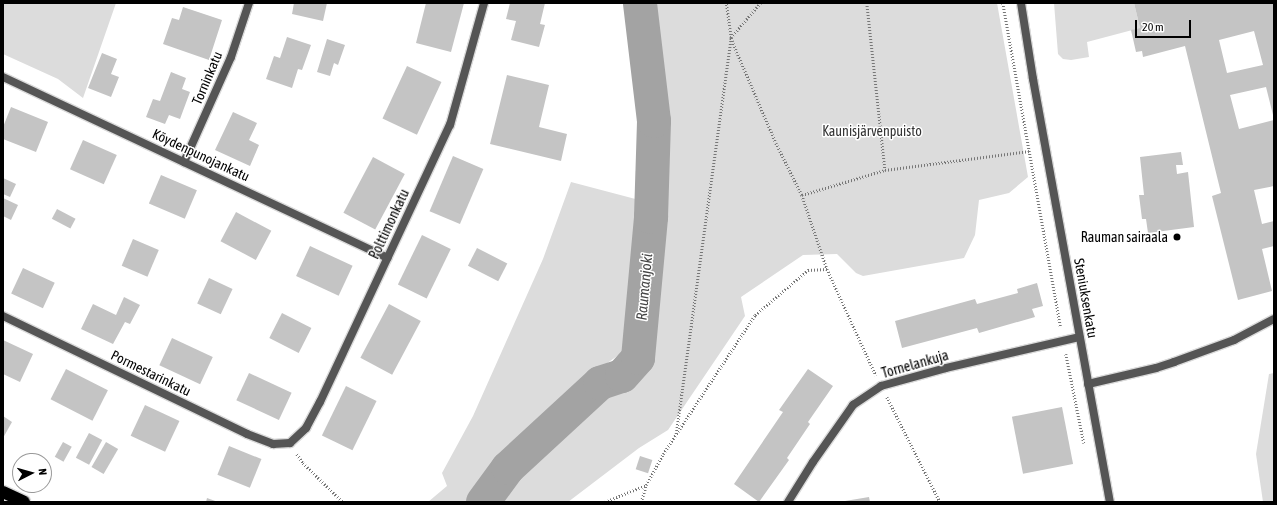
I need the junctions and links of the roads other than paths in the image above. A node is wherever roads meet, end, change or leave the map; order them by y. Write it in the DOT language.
graph roads {
  1 [pos="249,3"];
  2 [pos="484,3"];
  3 [pos="1021,3"];
  4 [pos="3,77"];
  5 [pos="184,162"];
  6 [pos="387,258"];
  7 [pos="3,316"];
  8 [pos="1274,319"];
  9 [pos="1079,337"];
  10 [pos="1088,384"];
  11 [pos="290,443"];
  12 [pos="3,492"];
  13 [pos="24,502"];
  14 [pos="788,502"];
  15 [pos="1110,502"];
  1 -- 5 [label="street, Torninkatu"];
  2 -- 6 [label="street, Polttimonkatu"];
  3 -- 9 [label="street, Steniuksenkatu"];
  4 -- 5 [label="street, Köydenpunojankatu"];
  5 -- 6 [label="street, Köydenpunojankatu"];
  6 -- 11 [label="street, Polttimonkatu"];
  7 -- 11 [label="street, Pormestarinkatu"];
  8 -- 10 [label="street"];
  9 -- 10 [label="street, Steniuksenkatu"];
  9 -- 14 [label="street, Tornelankuja"];
  10 -- 15 [label="street, Steniuksenkatu"];
  12 -- 13 [label="highway"];
}
